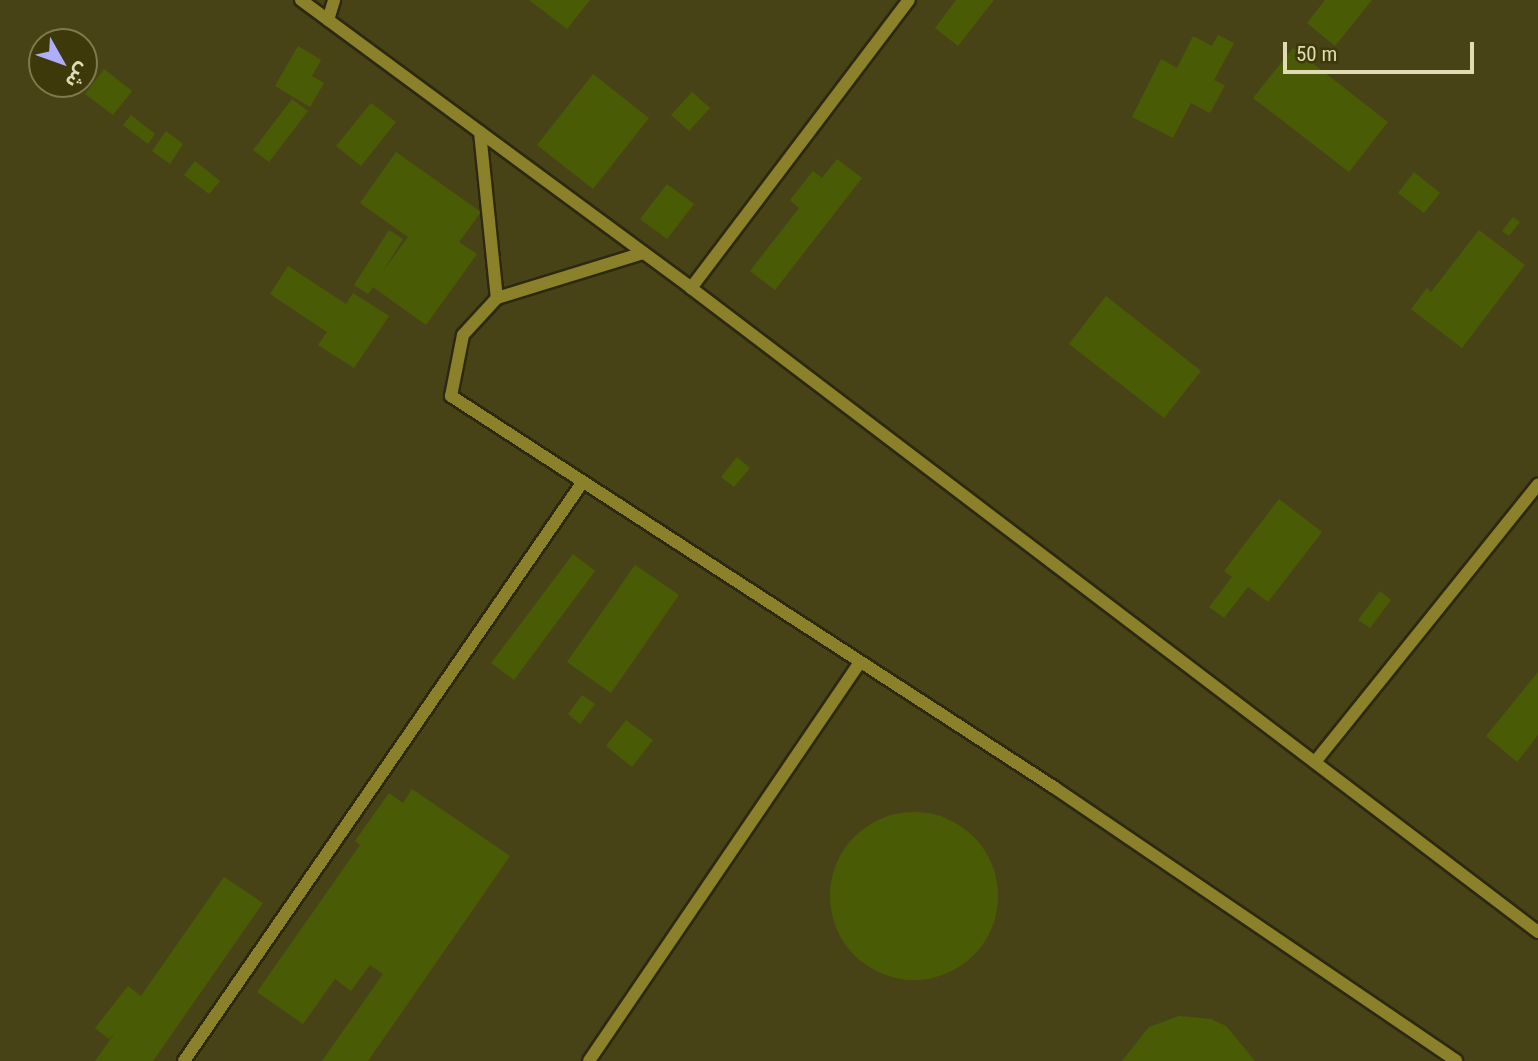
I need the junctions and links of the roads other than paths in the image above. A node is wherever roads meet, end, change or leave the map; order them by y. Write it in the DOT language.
graph roads {
  1 [pos="301,0"];
  2 [pos="334,0"];
  3 [pos="909,0"];
  4 [pos="328,20"];
  5 [pos="480,132"];
  6 [pos="643,253"];
  7 [pos="691,288"];
  8 [pos="497,298"];
  9 [pos="582,483"];
  10 [pos="1538,485"];
  11 [pos="859,663"];
  12 [pos="1315,762"];
  13 [pos="1538,932"];
  14 [pos="184,1061"];
  15 [pos="589,1061"];
  16 [pos="1456,1061"];
  1 -- 4 [label="lane"];
  2 -- 4 [label="lane"];
  3 -- 7 [label="lane"];
  4 -- 5 [label="lane"];
  5 -- 6 [label="lane"];
  5 -- 8 [label="lane"];
  6 -- 7 [label="lane"];
  6 -- 8 [label="lane"];
  7 -- 12 [label="lane"];
  8 -- 9 [label="lane"];
  9 -- 11 [label="lane"];
  9 -- 14 [label="lane"];
  10 -- 12 [label="lane"];
  11 -- 15 [label="lane"];
  11 -- 16 [label="lane"];
  12 -- 13 [label="lane"];
}
